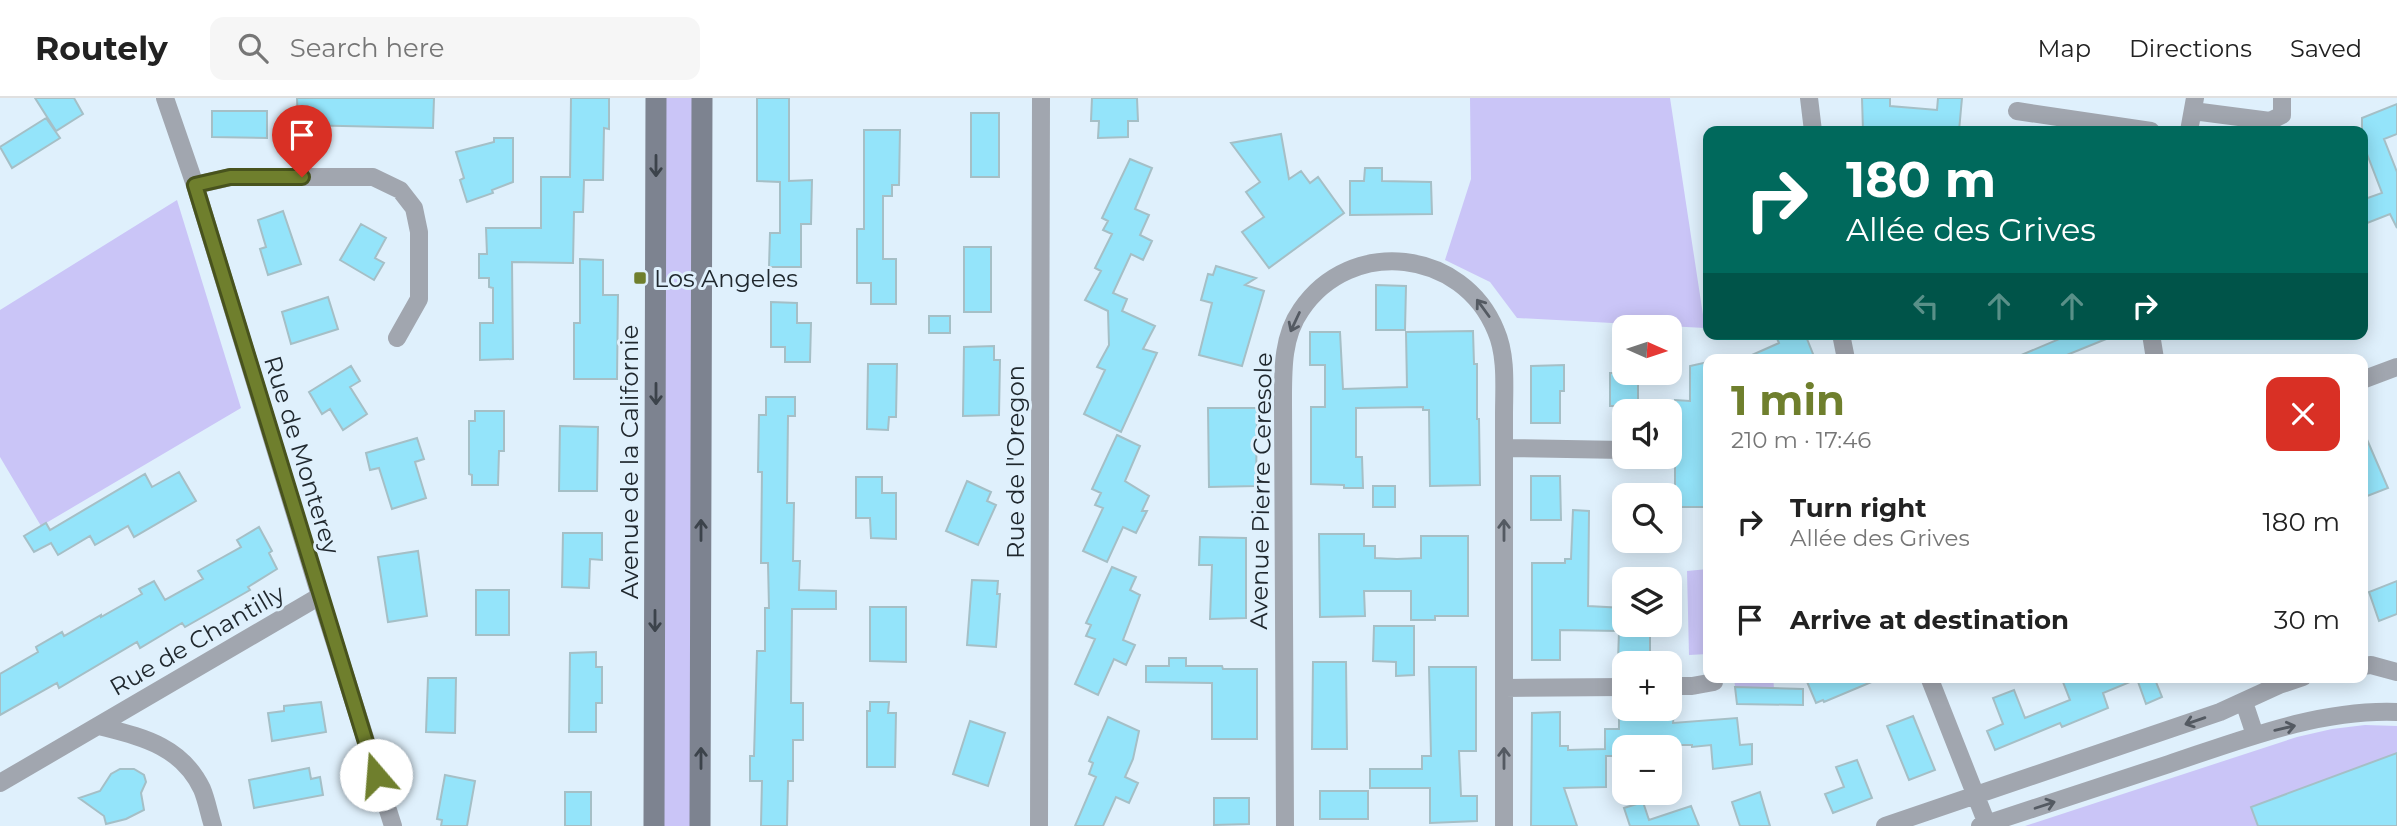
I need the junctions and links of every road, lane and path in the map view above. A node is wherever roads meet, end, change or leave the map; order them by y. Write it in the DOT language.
graph roads {
  1 [pos="165,98"];
  2 [pos="656,98"];
  3 [pos="702,98"];
  4 [pos="1041,98"];
  5 [pos="1809,98"];
  6 [pos="2282,98"];
  7 [pos="2194,104"];
  8 [pos="2018,111"];
  9 [pos="1812,126"];
  10 [pos="2118,126"];
  11 [pos="2190,126"];
  12 [pos="195,185"];
  13 [pos="397,338"];
  14 [pos="2397,367"];
  15 [pos="2368,378"];
  16 [pos="1504,449"];
  17 [pos="1612,450"];
  18 [pos="320,596"];
  19 [pos="2368,665"];
  20 [pos="2397,672"];
  21 [pos="1705,683"];
  22 [pos="1931,683"];
  23 [pos="2285,683"];
  24 [pos="1682,686"];
  25 [pos="1612,687"];
  26 [pos="1505,688"];
  27 [pos="2244,702"];
  28 [pos="2397,712"];
  29 [pos="99,726"];
  30 [pos="2255,735"];
  31 [pos="0,783"];
  32 [pos="1975,794"];
  33 [pos="1984,825"];
  34 [pos="213,826"];
  35 [pos="393,826"];
  36 [pos="654,826"];
  37 [pos="701,826"];
  38 [pos="1039,826"];
  39 [pos="1285,826"];
  40 [pos="1504,826"];
  41 [pos="1885,826"];
  1 -- 12 [label="street, Rue de Monterey"];
  2 -- 36 [label="street, Avenue de la Californie, one-way"];
  37 -- 3 [label="street, one-way"];
  4 -- 38 [label="street, Rue de l'Oregon"];
  5 -- 9 [label="street"];
  6 -- 7 [label="street"];
  7 -- 11 [label="street"];
  8 -- 10 [label="street"];
  12 -- 13 [label="street"];
  12 -- 18 [label="street, Rue de Monterey"];
  14 -- 15 [label="street"];
  16 -- 17 [label="street"];
  26 -- 16 [label="street, Avenue Pierre Ceresole, one-way"];
  16 -- 39 [label="street, Avenue Pierre Ceresole, one-way"];
  18 -- 29 [label="street, Rue de Chantilly"];
  18 -- 35 [label="street, Rue de Monterey"];
  19 -- 20 [label="street"];
  21 -- 24 [label="street"];
  22 -- 32 [label="street"];
  23 -- 27 [label="street"];
  25 -- 26 [label="street"];
  40 -- 26 [label="street, Avenue Pierre Ceresole, one-way"];
  27 -- 30 [label="street"];
  27 -- 32 [label="street, one-way"];
  30 -- 28 [label="street, one-way"];
  29 -- 31 [label="street, Rue de Chantilly"];
  29 -- 34 [label="street, Rue de Chantilly"];
  33 -- 30 [label="street, one-way"];
  32 -- 33 [label="street"];
  32 -- 41 [label="street"];
}
